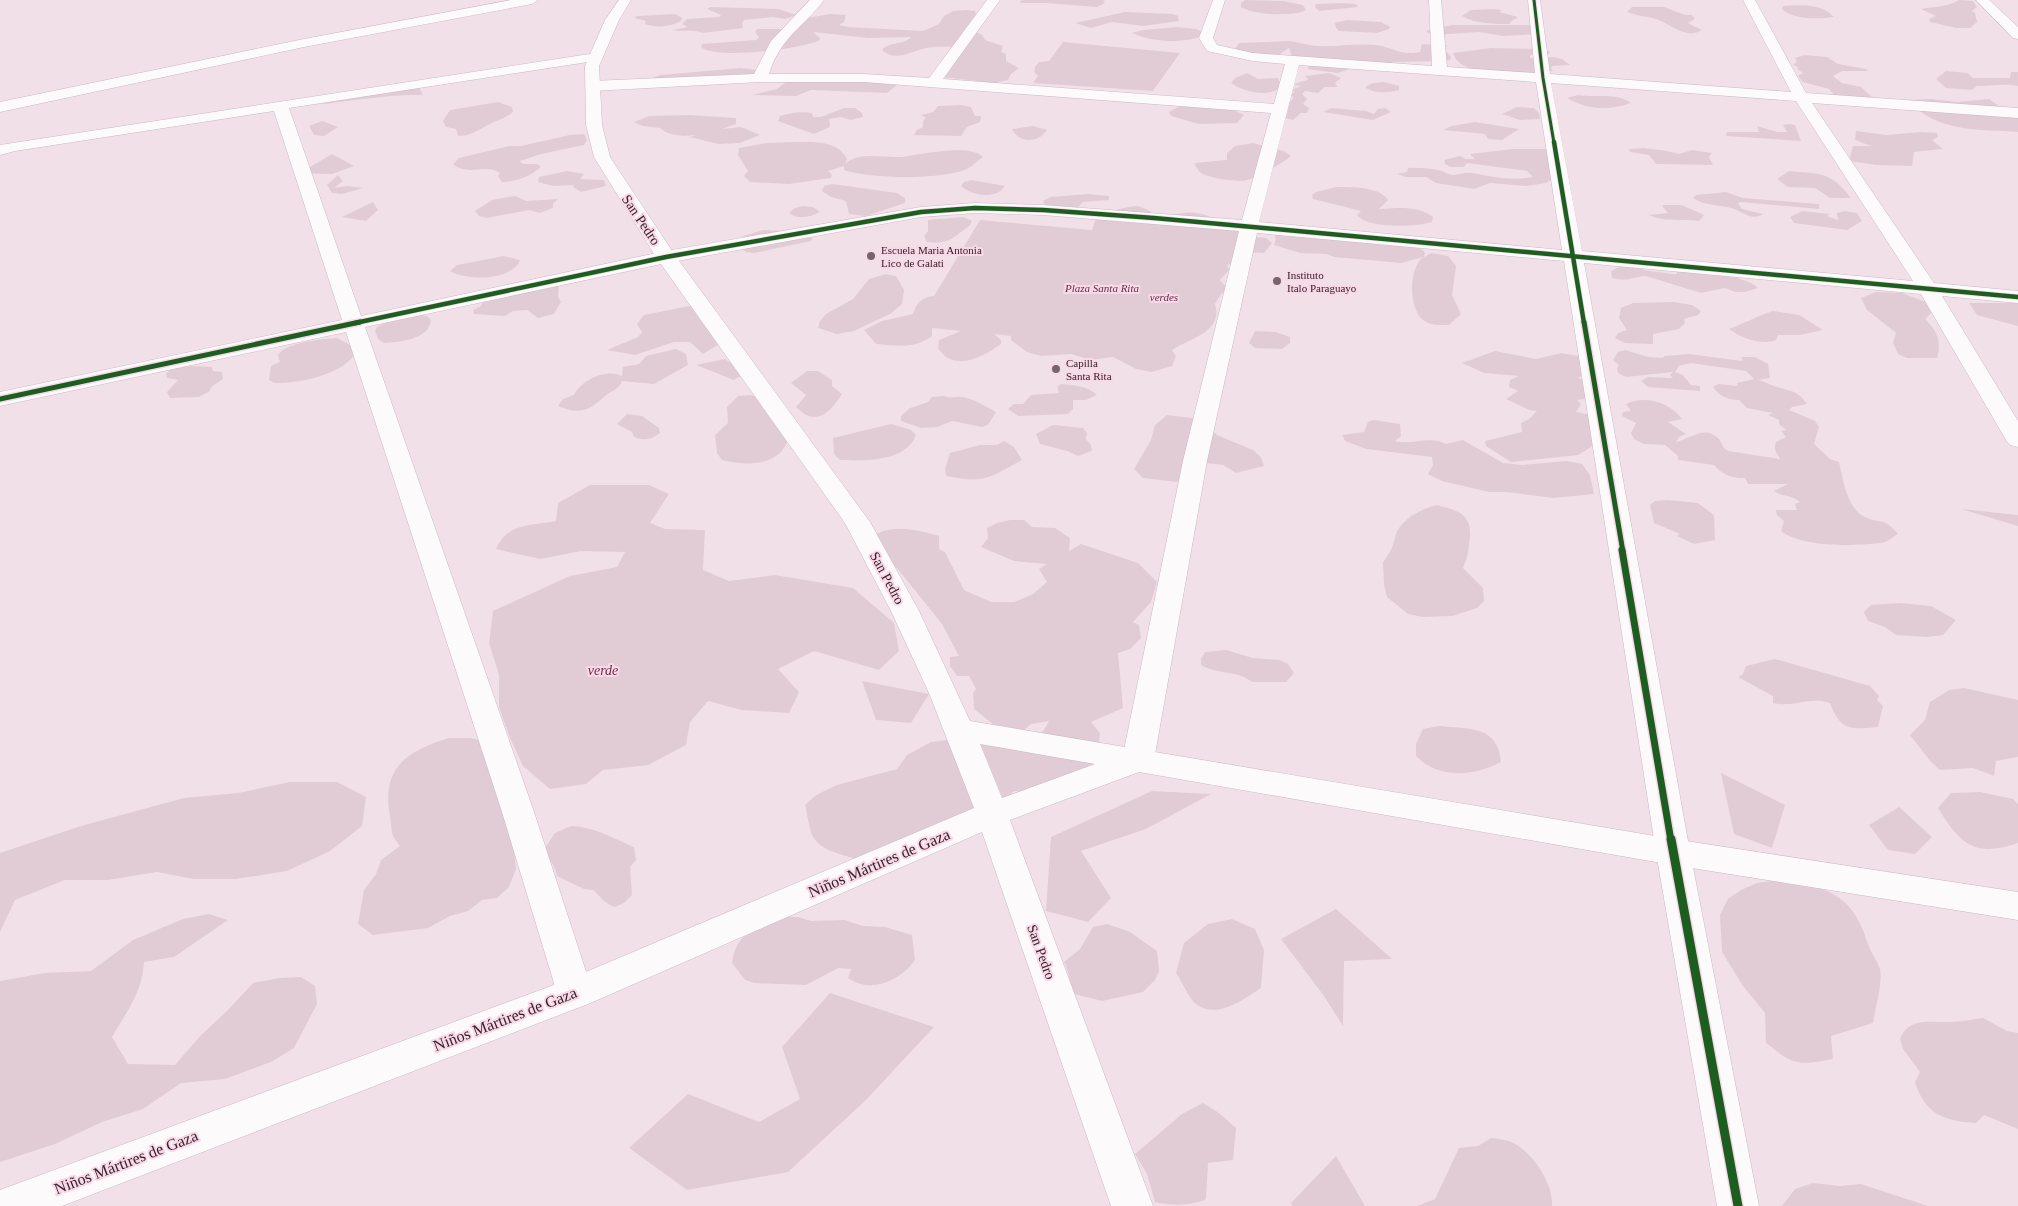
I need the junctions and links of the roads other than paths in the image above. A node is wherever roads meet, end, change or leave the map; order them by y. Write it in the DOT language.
graph roads {
  1 [pos="532,0"];
  2 [pos="625,0"];
  3 [pos="818,0"];
  4 [pos="994,0"];
  5 [pos="1219,0"];
  6 [pos="1435,0"];
  7 [pos="1534,0"];
  8 [pos="1749,0"];
  9 [pos="1982,0"];
  10 [pos="2017,34"];
  11 [pos="596,58"];
  12 [pos="1294,61"];
  13 [pos="1440,70"];
  14 [pos="760,78"];
  15 [pos="1543,78"];
  16 [pos="934,82"];
  17 [pos="592,86"];
  18 [pos="1801,97"];
  19 [pos="280,106"];
  20 [pos="0,107"];
  21 [pos="1281,109"];
  22 [pos="2018,113"];
  23 [pos="0,150"];
  24 [pos="1249,227"];
  25 [pos="1574,256"];
  26 [pos="666,257"];
  27 [pos="1927,288"];
  28 [pos="2018,297"];
  29 [pos="354,322"];
  30 [pos="0,399"];
  31 [pos="2018,440"];
  32 [pos="959,730"];
  33 [pos="1138,760"];
  34 [pos="992,814"];
  35 [pos="1673,852"];
  36 [pos="2018,906"];
  37 [pos="575,993"];
  38 [pos="10,1206"];
  39 [pos="1132,1206"];
  40 [pos="1738,1206"];
  1 -- 20 [label="street"];
  2 -- 11 [label="street, San Pedro"];
  3 -- 14 [label="street"];
  4 -- 16 [label="street"];
  5 -- 12 [label="street"];
  6 -- 13 [label="street"];
  7 -- 15 [label="street"];
  8 -- 18 [label="street"];
  9 -- 10 [label="street"];
  11 -- 17 [label="street, San Pedro"];
  11 -- 19 [label="street"];
  12 -- 13 [label="street"];
  12 -- 21 [label="street"];
  13 -- 15 [label="street"];
  14 -- 16 [label="street"];
  14 -- 17 [label="street"];
  15 -- 18 [label="street"];
  15 -- 25 [label="street"];
  16 -- 21 [label="street"];
  17 -- 26 [label="street, San Pedro"];
  18 -- 22 [label="street"];
  18 -- 27 [label="street"];
  19 -- 23 [label="street"];
  19 -- 29 [label="street"];
  21 -- 24 [label="street"];
  24 -- 25 [label="street"];
  24 -- 26 [label="street"];
  24 -- 33 [label="street"];
  25 -- 27 [label="street"];
  25 -- 35 [label="street"];
  26 -- 29 [label="street"];
  26 -- 32 [label="street, San Pedro"];
  27 -- 28 [label="street"];
  27 -- 31 [label="street"];
  29 -- 30 [label="street"];
  29 -- 37 [label="street"];
  32 -- 33 [label="street"];
  32 -- 34 [label="street, San Pedro"];
  33 -- 34 [label="street, Niños Mártires de Gaza"];
  33 -- 35 [label="street"];
  34 -- 37 [label="street, Niños Mártires de Gaza"];
  34 -- 39 [label="street, San Pedro"];
  35 -- 36 [label="street"];
  35 -- 40 [label="street"];
  37 -- 38 [label="street, Niños Mártires de Gaza"];
}
